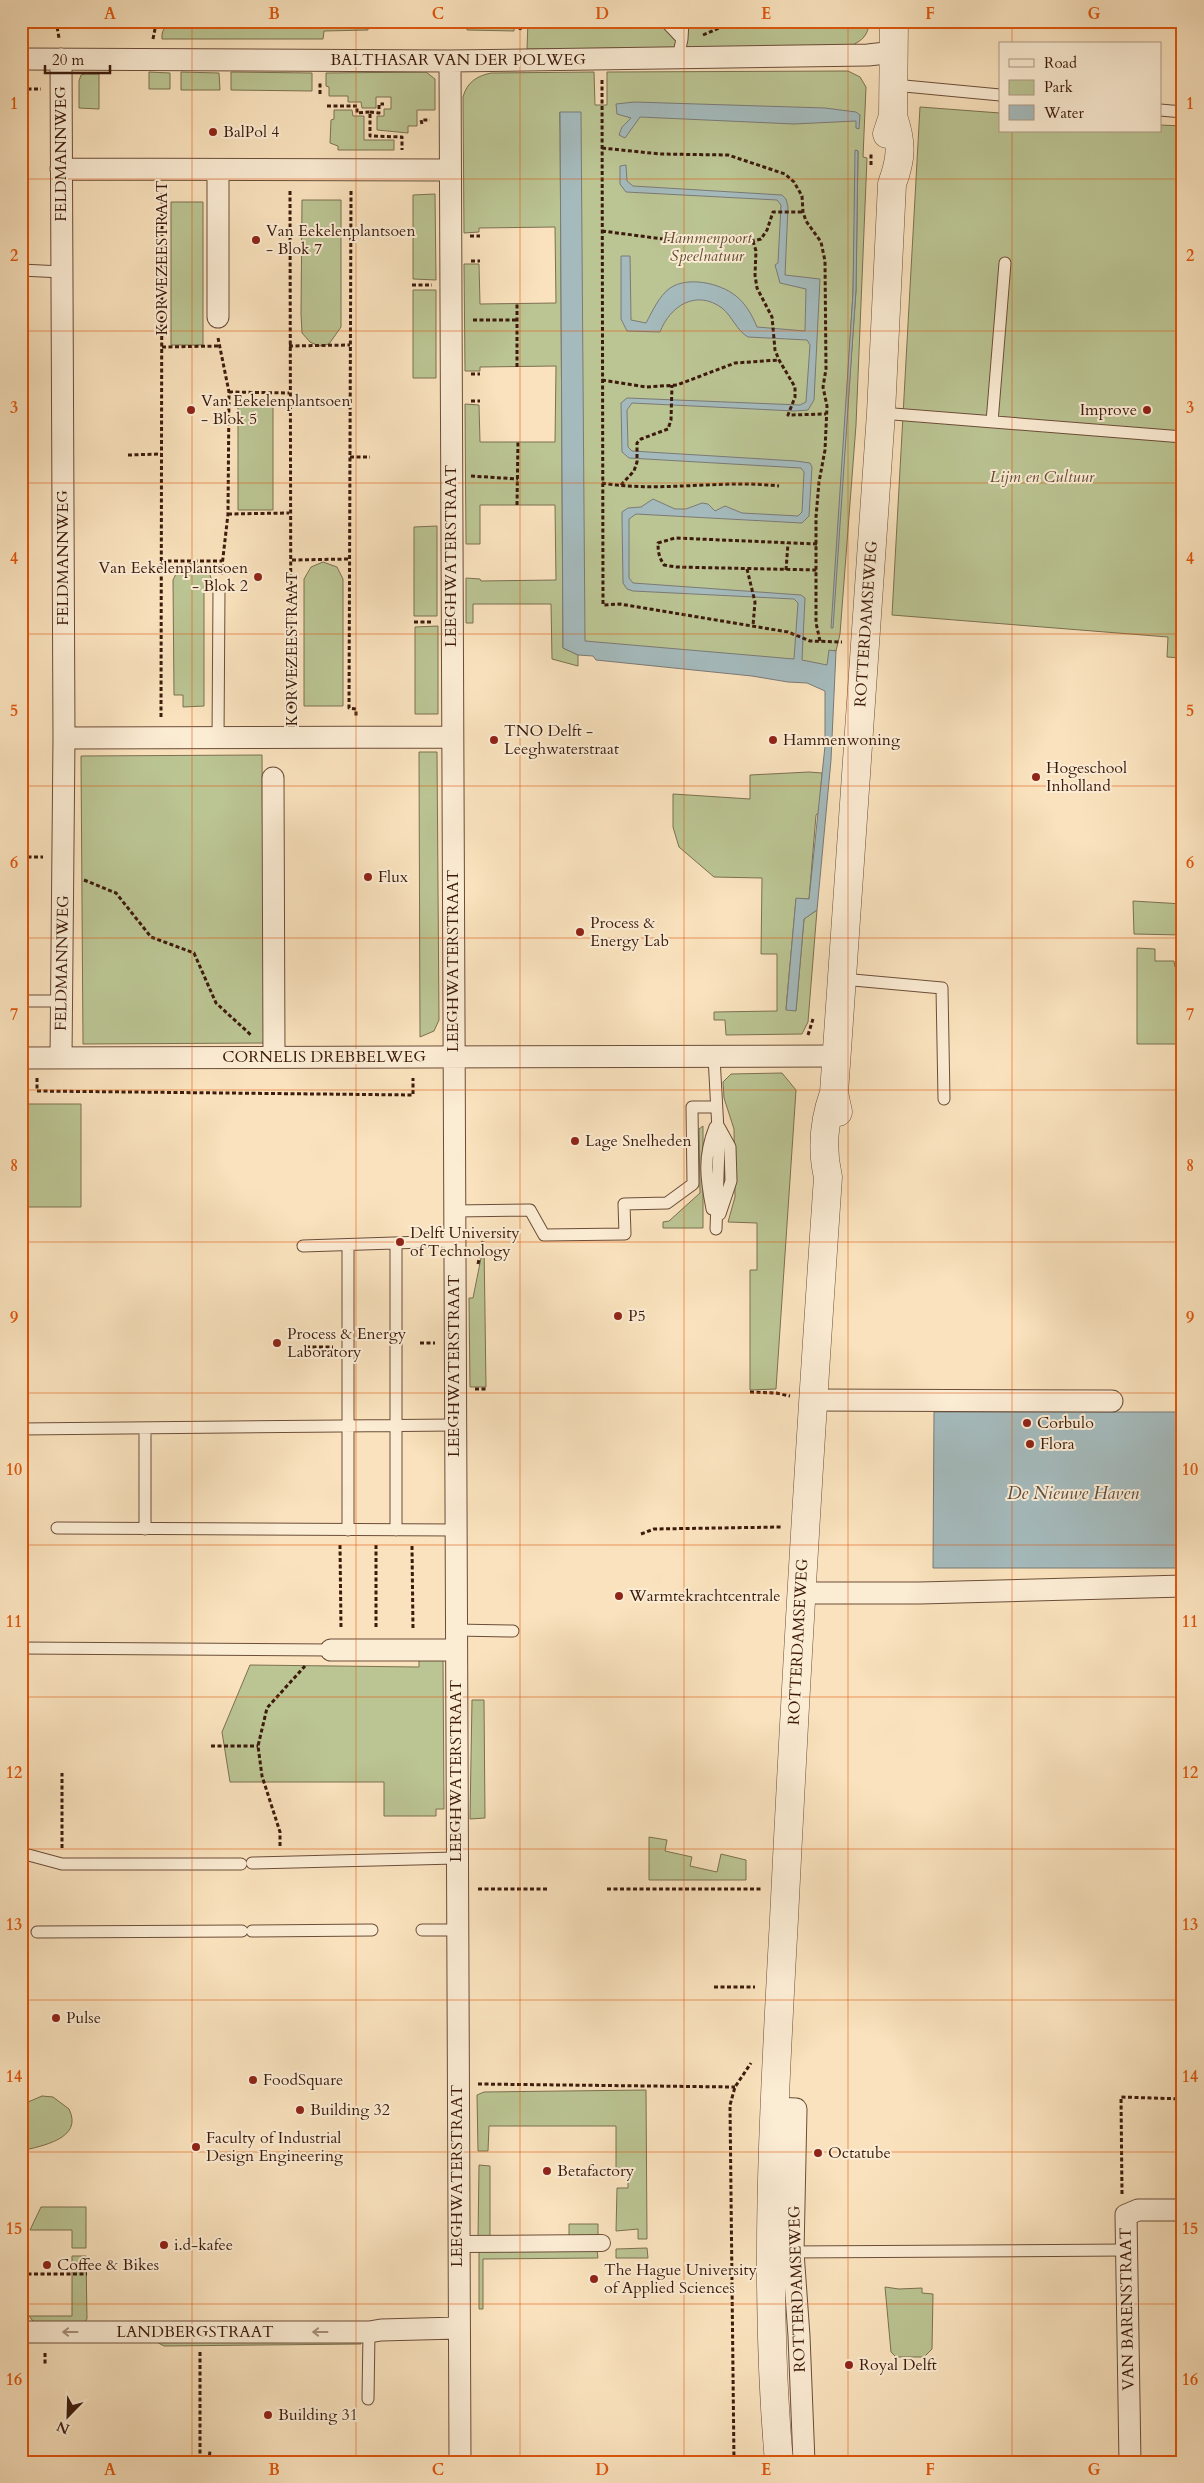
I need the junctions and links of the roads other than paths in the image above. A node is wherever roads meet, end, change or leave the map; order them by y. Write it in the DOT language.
graph roads {
  1 [pos="665,21"];
  2 [pos="683,21"];
  3 [pos="894,21"];
  4 [pos="680,48"];
  5 [pos="895,52"];
  6 [pos="21,59"];
  7 [pos="61,59"];
  8 [pos="450,61"];
  9 [pos="894,85"];
  10 [pos="999,95"];
  11 [pos="1162,110"];
  12 [pos="1183,112"];
  13 [pos="61,169"];
  14 [pos="218,170"];
  15 [pos="450,170"];
  16 [pos="1005,263"];
  17 [pos="21,270"];
  18 [pos="62,272"];
  19 [pos="218,317"];
  20 [pos="881,413"];
  21 [pos="992,422"];
  22 [pos="1183,438"];
  23 [pos="219,590"];
  24 [pos="452,736"];
  25 [pos="64,738"];
  26 [pos="218,738"];
  27 [pos="273,778"];
  28 [pos="842,979"];
  29 [pos="21,1001"];
  30 [pos="62,1001"];
  31 [pos="274,1048"];
  32 [pos="453,1056"];
  33 [pos="836,1056"];
  34 [pos="714,1057"];
  35 [pos="29,1058"];
  36 [pos="61,1058"];
  37 [pos="944,1099"];
  38 [pos="715,1108"];
  39 [pos="454,1211"];
  40 [pos="716,1229"];
  41 [pos="454,1242"];
  42 [pos="348,1245"];
  43 [pos="396,1245"];
  44 [pos="303,1246"];
  45 [pos="801,1398"];
  46 [pos="1112,1401"];
  47 [pos="454,1425"];
  48 [pos="348,1426"];
  49 [pos="396,1426"];
  50 [pos="145,1428"];
  51 [pos="21,1429"];
  52 [pos="57,1528"];
  53 [pos="145,1529"];
  54 [pos="344,1530"];
  55 [pos="396,1530"];
  56 [pos="455,1530"];
  57 [pos="1183,1586"];
  58 [pos="800,1594"];
  59 [pos="513,1630"];
  60 [pos="455,1640"];
  61 [pos="21,1648"];
  62 [pos="331,1650"];
  63 [pos="21,1852"];
  64 [pos="456,1858"];
  65 [pos="372,1930"];
  66 [pos="422,1930"];
  67 [pos="456,1930"];
  68 [pos="37,1932"];
  69 [pos="1183,2210"];
  70 [pos="602,2243"];
  71 [pos="458,2244"];
  72 [pos="1126,2250"];
  73 [pos="782,2252"];
  74 [pos="458,2328"];
  75 [pos="21,2332"];
  76 [pos="369,2332"];
  77 [pos="368,2399"];
  78 [pos="460,2462"];
  79 [pos="779,2462"];
  80 [pos="804,2462"];
  81 [pos="1130,2462"];
  1 -- 4 [label="lane"];
  2 -- 4 [label="lane"];
  3 -- 5 [label="street, ROTTERDAMSEWEG"];
  4 -- 5 [label="street, BALTHASAR VAN DER POLWEG"];
  4 -- 8 [label="street, BALTHASAR VAN DER POLWEG"];
  5 -- 9 [label="street, ROTTERDAMSEWEG"];
  6 -- 7 [label="street, BALTHASAR VAN DER POLWEG"];
  7 -- 8 [label="street, BALTHASAR VAN DER POLWEG"];
  7 -- 13 [label="street, FELDMANNWEG"];
  8 -- 15 [label="street, LEEGHWATERSTRAAT"];
  9 -- 10 [label="lane"];
  9 -- 20 [label="street, ROTTERDAMSEWEG"];
  11 -- 12 [label="lane"];
  13 -- 14 [label="street, KORVEZEESTRAAT"];
  13 -- 18 [label="street, FELDMANNWEG"];
  14 -- 15 [label="street, KORVEZEESTRAAT"];
  14 -- 19 [label="street"];
  15 -- 24 [label="street, LEEGHWATERSTRAAT"];
  16 -- 21 [label="lane"];
  17 -- 18 [label="lane"];
  18 -- 25 [label="street, FELDMANNWEG"];
  20 -- 21 [label="lane"];
  20 -- 28 [label="street, ROTTERDAMSEWEG"];
  21 -- 22 [label="lane"];
  23 -- 26 [label="lane"];
  24 -- 26 [label="street, KORVEZEESTRAAT"];
  24 -- 32 [label="street, LEEGHWATERSTRAAT"];
  25 -- 26 [label="street, KORVEZEESTRAAT"];
  25 -- 30 [label="street, FELDMANNWEG"];
  27 -- 31 [label="street"];
  28 -- 33 [label="street, ROTTERDAMSEWEG"];
  28 -- 37 [label="lane"];
  29 -- 30 [label="lane"];
  30 -- 36 [label="street, FELDMANNWEG"];
  31 -- 32 [label="street, CORNELIS DREBBELWEG"];
  31 -- 36 [label="street, CORNELIS DREBBELWEG"];
  32 -- 34 [label="street, CORNELIS DREBBELWEG"];
  32 -- 39 [label="street, LEEGHWATERSTRAAT"];
  33 -- 34 [label="street, CORNELIS DREBBELWEG"];
  33 -- 45 [label="street, ROTTERDAMSEWEG"];
  34 -- 38 [label="lane"];
  35 -- 36 [label="street, CORNELIS DREBBELWEG"];
  38 -- 39 [label="lane"];
  38 -- 40 [label="lane"];
  39 -- 41 [label="street, LEEGHWATERSTRAAT"];
  41 -- 43 [label="lane"];
  41 -- 47 [label="street, LEEGHWATERSTRAAT"];
  42 -- 43 [label="lane"];
  42 -- 44 [label="lane"];
  42 -- 48 [label="lane"];
  43 -- 49 [label="lane"];
  45 -- 46 [label="street"];
  45 -- 58 [label="street, ROTTERDAMSEWEG"];
  47 -- 49 [label="lane"];
  47 -- 56 [label="street, LEEGHWATERSTRAAT"];
  48 -- 49 [label="lane"];
  48 -- 50 [label="lane"];
  48 -- 54 [label="lane"];
  49 -- 55 [label="lane"];
  50 -- 51 [label="lane"];
  50 -- 53 [label="lane"];
  52 -- 53 [label="lane"];
  53 -- 54 [label="lane"];
  54 -- 55 [label="lane"];
  55 -- 56 [label="lane"];
  56 -- 60 [label="street, LEEGHWATERSTRAAT"];
  57 -- 58 [label="street"];
  58 -- 73 [label="street, ROTTERDAMSEWEG"];
  59 -- 60 [label="lane"];
  60 -- 62 [label="street"];
  60 -- 64 [label="street, LEEGHWATERSTRAAT"];
  61 -- 62 [label="lane"];
  63 -- 64 [label="lane"];
  64 -- 67 [label="street, LEEGHWATERSTRAAT"];
  65 -- 68 [label="lane"];
  66 -- 67 [label="lane"];
  67 -- 71 [label="street, LEEGHWATERSTRAAT"];
  69 -- 72 [label="street, VAN BARENSTRAAT"];
  70 -- 71 [label="street"];
  71 -- 74 [label="street, LEEGHWATERSTRAAT"];
  72 -- 73 [label="lane"];
  72 -- 81 [label="street, VAN BARENSTRAAT"];
  73 -- 79 [label="street, ROTTERDAMSEWEG"];
  73 -- 80 [label="street, ROTTERDAMSEWEG"];
  74 -- 76 [label="street, LANDBERGSTRAAT"];
  74 -- 78 [label="street, LEEGHWATERSTRAAT"];
  76 -- 75 [label="street, LANDBERGSTRAAT, one-way"];
  76 -- 77 [label="lane"];
}
